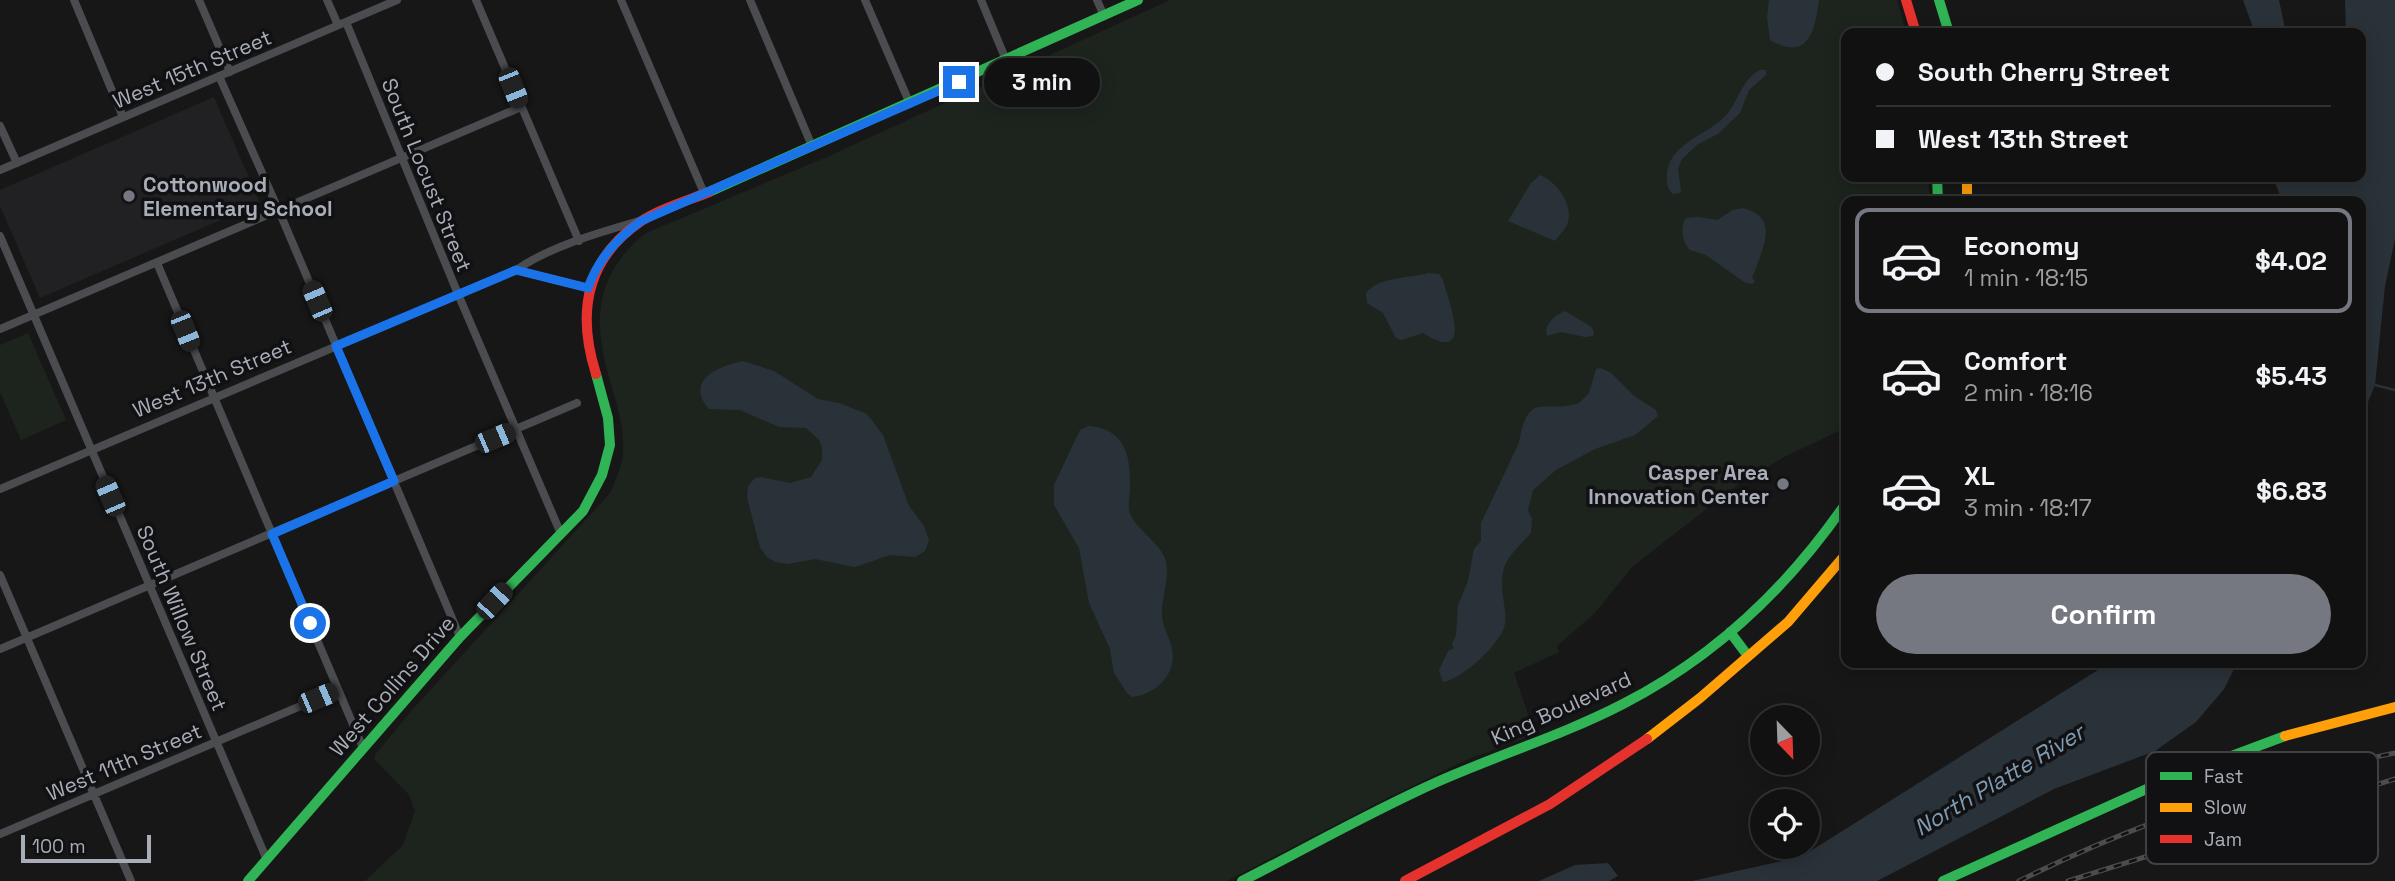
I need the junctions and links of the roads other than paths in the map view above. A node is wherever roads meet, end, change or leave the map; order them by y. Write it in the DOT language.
graph roads {
  1 [pos="74,0"];
  2 [pos="200,0"];
  3 [pos="327,0"];
  4 [pos="397,0"];
  5 [pos="476,0"];
  6 [pos="621,0"];
  7 [pos="750,0"];
  8 [pos="865,0"];
  9 [pos="981,0"];
  10 [pos="1097,0"];
  11 [pos="1138,0"];
  12 [pos="1906,0"];
  13 [pos="1939,0"];
  14 [pos="1104,16"];
  15 [pos="342,24"];
  16 [pos="1914,28"];
  17 [pos="1947,28"];
  18 [pos="1006,60"];
  19 [pos="230,72"];
  20 [pos="219,76"];
  21 [pos="910,104"];
  22 [pos="521,107"];
  23 [pos="123,117"];
  24 [pos="0,126"];
  25 [pos="812,146"];
  26 [pos="401,159"];
  27 [pos="17,163"];
  28 [pos="0,170"];
  29 [pos="704,193"];
  30 [pos="279,211"];
  31 [pos="641,221"];
  32 [pos="0,236"];
  33 [pos="579,241"];
  34 [pos="157,263"];
  35 [pos="516,270"];
  36 [pos="588,288"];
  37 [pos="458,294"];
  38 [pos="34,315"];
  39 [pos="0,330"];
  40 [pos="336,346"];
  41 [pos="213,399"];
  42 [pos="577,403"];
  43 [pos="516,429"];
  44 [pos="91,451"];
  45 [pos="394,481"];
  46 [pos="0,489"];
  47 [pos="1841,510"];
  48 [pos="272,534"];
  49 [pos="561,534"];
  50 [pos="1841,560"];
  51 [pos="0,575"];
  52 [pos="149,586"];
  53 [pos="1730,632"];
  54 [pos="26,637"];
  55 [pos="460,637"];
  56 [pos="0,649"];
  57 [pos="1748,656"];
  58 [pos="338,690"];
  59 [pos="2395,706"];
  60 [pos="216,742"];
  61 [pos="363,748"];
  62 [pos="2242,752"];
  63 [pos="2146,789"];
  64 [pos="94,793"];
  65 [pos="0,834"];
  66 [pos="267,860"];
  67 [pos="131,881"];
  68 [pos="248,881"];
  69 [pos="1242,881"];
  70 [pos="1405,881"];
  71 [pos="1943,881"];
  1 -- 23 [label="street"];
  2 -- 19 [label="street"];
  3 -- 15 [label="street, South Locust Street"];
  4 -- 15 [label="street, West 15th Street"];
  5 -- 22 [label="street"];
  6 -- 29 [label="street"];
  7 -- 25 [label="street"];
  8 -- 21 [label="street"];
  9 -- 18 [label="street"];
  10 -- 14 [label="street"];
  11 -- 14 [label="main road, West 13th Street"];
  12 -- 16 [label="main road"];
  13 -- 17 [label="main road"];
  14 -- 18 [label="main road, West 13th Street"];
  15 -- 19 [label="street, West 15th Street"];
  15 -- 26 [label="street, South Locust Street"];
  18 -- 21 [label="main road, West 13th Street"];
  19 -- 20 [label="street, West 15th Street"];
  20 -- 23 [label="street, West 15th Street"];
  20 -- 30 [label="street"];
  21 -- 25 [label="main road, West 13th Street"];
  22 -- 26 [label="street"];
  22 -- 33 [label="street"];
  23 -- 27 [label="street, West 15th Street"];
  24 -- 27 [label="street"];
  25 -- 29 [label="main road, West 13th Street"];
  26 -- 30 [label="street"];
  26 -- 37 [label="street, South Locust Street"];
  27 -- 28 [label="street, West 15th Street"];
  29 -- 31 [label="main road, West 13th Street"];
  30 -- 34 [label="street"];
  30 -- 40 [label="street"];
  31 -- 33 [label="street, West 13th Street"];
  31 -- 36 [label="main road, West Collins Drive"];
  32 -- 38 [label="street, South Willow Street"];
  33 -- 35 [label="street, West 13th Street"];
  34 -- 38 [label="street"];
  34 -- 41 [label="street"];
  35 -- 36 [label="street"];
  35 -- 37 [label="street, West 13th Street"];
  36 -- 49 [label="main road, West Collins Drive"];
  37 -- 40 [label="street, West 13th Street"];
  37 -- 43 [label="street, South Locust Street"];
  38 -- 39 [label="street"];
  38 -- 44 [label="street, South Willow Street"];
  40 -- 41 [label="street, West 13th Street"];
  40 -- 45 [label="street"];
  41 -- 44 [label="street, West 13th Street"];
  41 -- 48 [label="street"];
  42 -- 43 [label="street"];
  43 -- 45 [label="street"];
  43 -- 49 [label="street, South Locust Street"];
  44 -- 46 [label="street, West 13th Street"];
  44 -- 52 [label="street, South Willow Street"];
  45 -- 48 [label="street"];
  45 -- 55 [label="street"];
  47 -- 53 [label="main road, King Boulevard"];
  48 -- 52 [label="street"];
  48 -- 58 [label="street"];
  49 -- 55 [label="main road, West Collins Drive"];
  50 -- 57 [label="main road"];
  51 -- 54 [label="street"];
  52 -- 54 [label="street"];
  52 -- 60 [label="street, South Willow Street"];
  53 -- 57 [label="main road"];
  53 -- 69 [label="main road, King Boulevard"];
  54 -- 56 [label="street"];
  54 -- 64 [label="street"];
  55 -- 61 [label="main road, West Collins Drive"];
  57 -- 70 [label="main road"];
  58 -- 60 [label="street, West 11th Street"];
  58 -- 61 [label="street"];
  59 -- 62 [label="main road"];
  60 -- 64 [label="street, West 11th Street"];
  60 -- 66 [label="street, South Willow Street"];
  61 -- 66 [label="main road, West Collins Drive"];
  63 -- 71 [label="main road"];
  64 -- 65 [label="street, West 11th Street"];
  64 -- 67 [label="street"];
  66 -- 68 [label="main road, West Collins Drive"];
}
